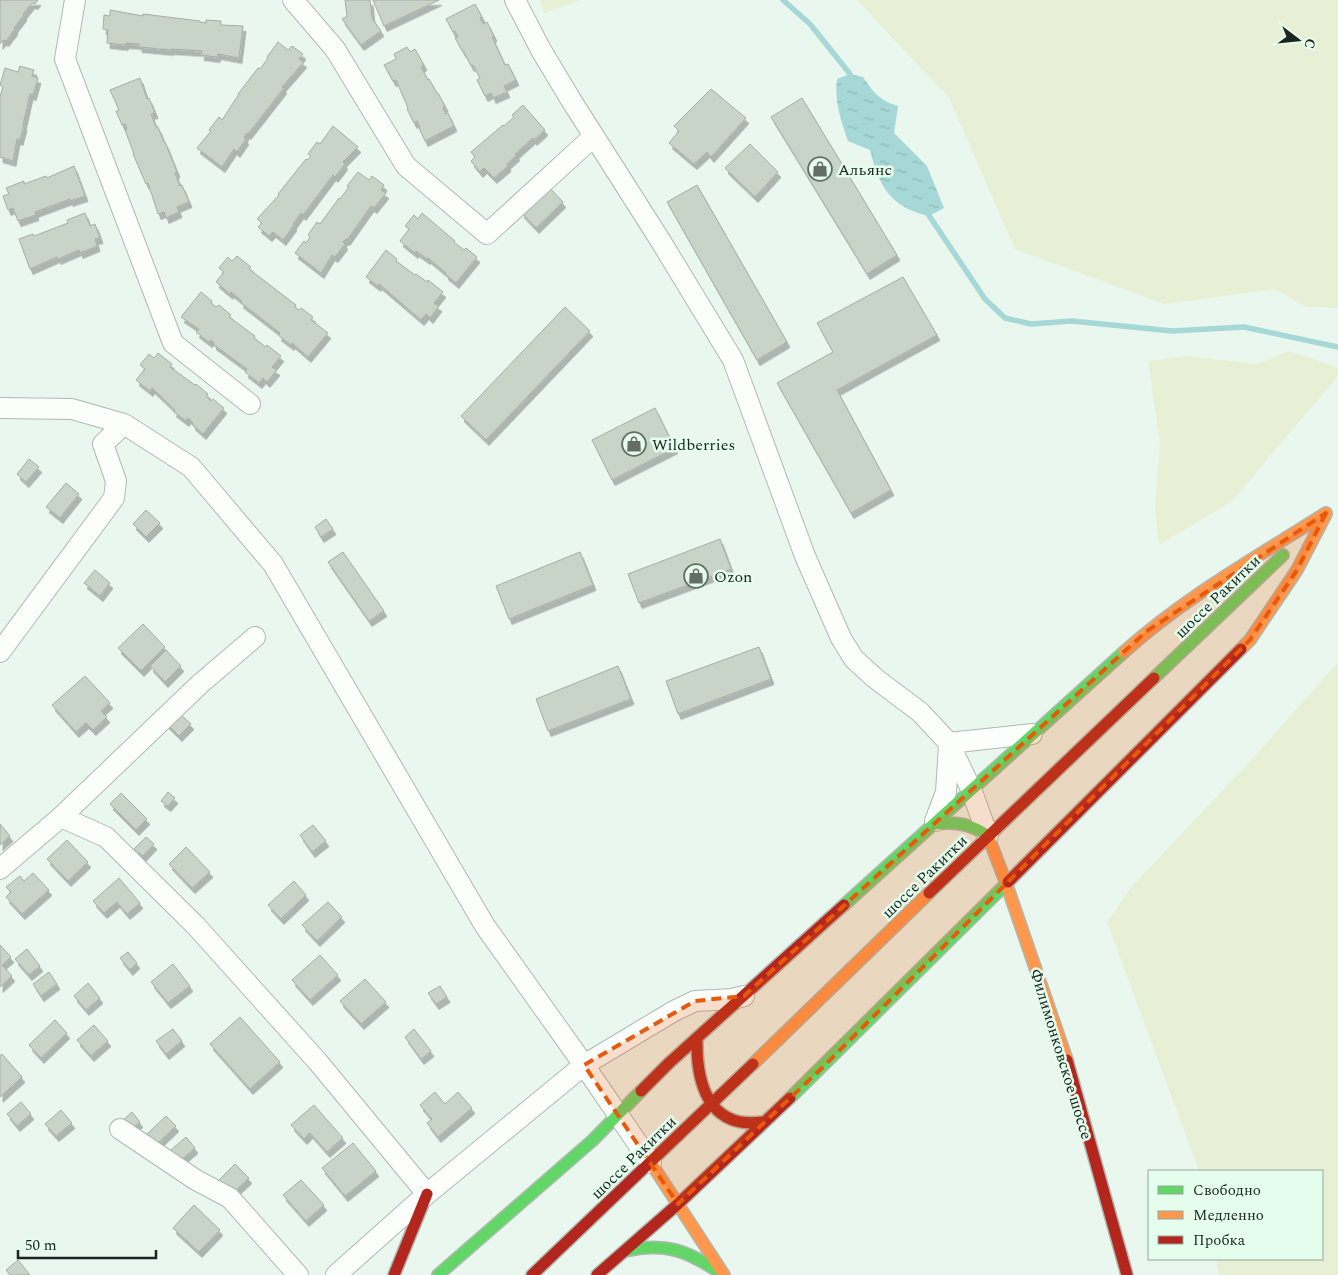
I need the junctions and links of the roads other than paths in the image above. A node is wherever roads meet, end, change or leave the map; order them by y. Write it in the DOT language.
graph roads {
  1 [pos="75,0"];
  2 [pos="293,0"];
  3 [pos="515,0"];
  4 [pos="593,137"];
  5 [pos="250,404"];
  6 [pos="0,408"];
  7 [pos="124,424"];
  8 [pos="1329,510"];
  9 [pos="255,637"];
  10 [pos="0,652"];
  11 [pos="1032,734"];
  12 [pos="949,742"];
  13 [pos="971,789"];
  14 [pos="61,817"];
  15 [pos="934,824"];
  16 [pos="988,836"];
  17 [pos="0,869"];
  18 [pos="1006,883"];
  19 [pos="744,996"];
  20 [pos="697,1038"];
  21 [pos="584,1065"];
  22 [pos="711,1104"];
  23 [pos="618,1115"];
  24 [pos="763,1122"];
  25 [pos="120,1129"];
  26 [pos="651,1163"];
  27 [pos="427,1194"];
  28 [pos="678,1204"];
  29 [pos="625,1251"];
  30 [pos="298,1275"];
  31 [pos="336,1275"];
  32 [pos="394,1275"];
  33 [pos="438,1275"];
  34 [pos="532,1275"];
  35 [pos="596,1275"];
  36 [pos="723,1275"];
  37 [pos="1127,1275"];
  1 -- 5 [label="street"];
  2 -- 4 [label="street"];
  3 -- 4 [label="street"];
  4 -- 12 [label="street"];
  6 -- 7 [label="street"];
  7 -- 10 [label="street"];
  7 -- 21 [label="street"];
  8 -- 11 [label="street"];
  8 -- 16 [label="street, шоссе Ракитки"];
  8 -- 18 [label="street"];
  9 -- 14 [label="street"];
  11 -- 12 [label="street"];
  11 -- 13 [label="street"];
  12 -- 13 [label="street"];
  12 -- 15 [label="street"];
  13 -- 15 [label="street"];
  13 -- 16 [label="street"];
  14 -- 17 [label="street"];
  14 -- 27 [label="street"];
  15 -- 16 [label="street"];
  15 -- 19 [label="street"];
  16 -- 18 [label="street, Филимонковское шоссе"];
  16 -- 22 [label="street, шоссе Ракитки"];
  18 -- 24 [label="street"];
  18 -- 37 [label="street, Филимонковское шоссе"];
  19 -- 20 [label="street"];
  19 -- 21 [label="street"];
  20 -- 22 [label="street"];
  20 -- 23 [label="street"];
  21 -- 23 [label="street"];
  21 -- 27 [label="street"];
  22 -- 24 [label="street"];
  22 -- 26 [label="street, шоссе Ракитки"];
  23 -- 26 [label="street"];
  23 -- 33 [label="street"];
  24 -- 28 [label="street"];
  25 -- 30 [label="street"];
  26 -- 28 [label="street"];
  26 -- 34 [label="street, шоссе Ракитки"];
  27 -- 31 [label="street"];
  27 -- 32 [label="street"];
  28 -- 29 [label="street"];
  28 -- 36 [label="street"];
  29 -- 35 [label="street"];
  29 -- 36 [label="street"];
}
